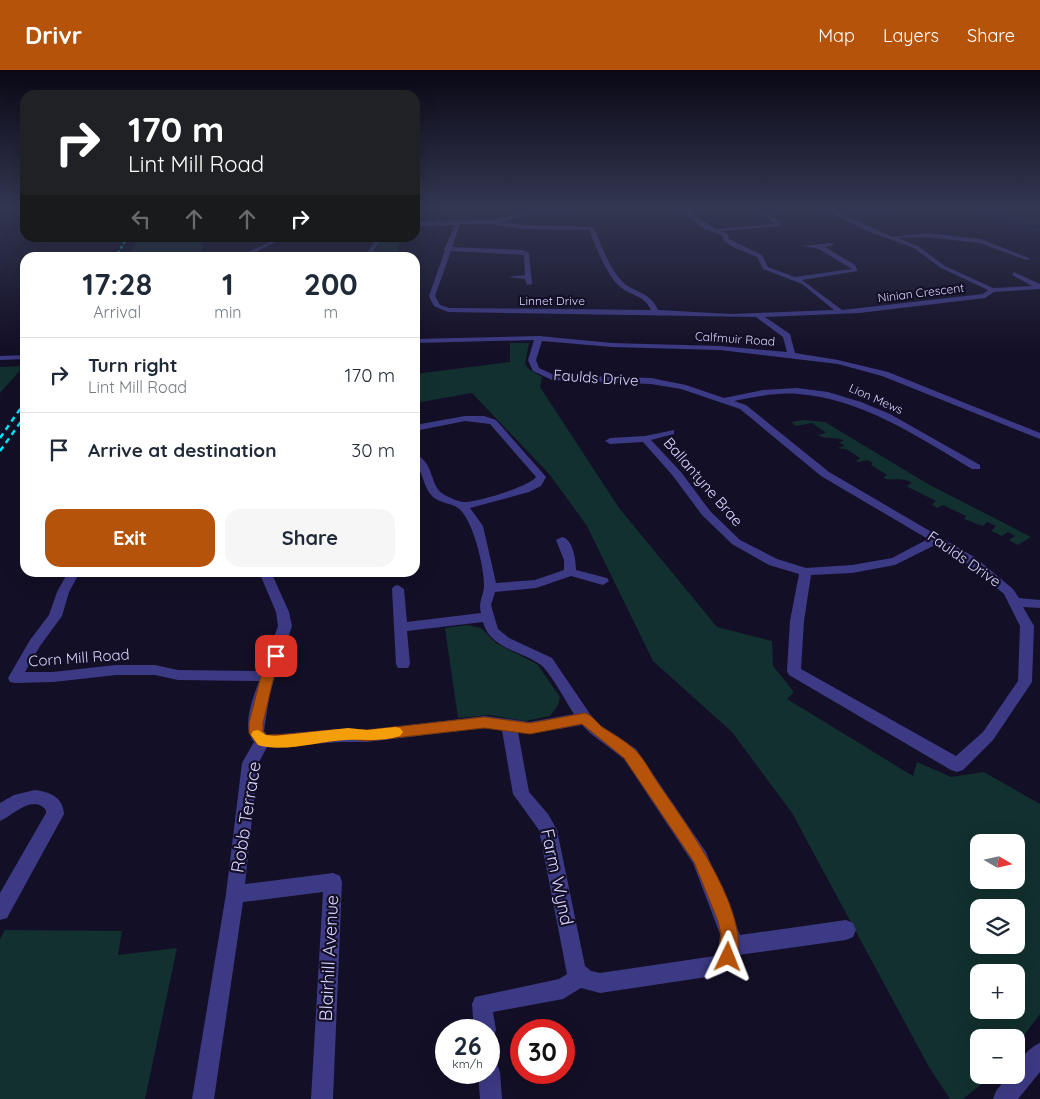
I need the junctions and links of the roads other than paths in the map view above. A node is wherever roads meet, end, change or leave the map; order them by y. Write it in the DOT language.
graph roads {
  1 [pos="445,255"];
  2 [pos="527,255"];
  3 [pos="605,255"];
  4 [pos="758,255"];
  5 [pos="834,255"];
  6 [pos="926,255"];
  7 [pos="1018,255"];
  8 [pos="1028,259"];
  9 [pos="1014,274"];
  10 [pos="511,277"];
  11 [pos="797,279"];
  12 [pos="1040,287"];
  13 [pos="992,290"];
  14 [pos="655,312"];
  15 [pos="841,312"];
  16 [pos="756,314"];
  17 [pos="539,338"];
  18 [pos="420,341"];
  19 [pos="792,355"];
  20 [pos="20,357"];
  21 [pos="0,358"];
  22 [pos="726,400"];
  23 [pos="420,427"];
  24 [pos="671,432"];
  25 [pos="1040,436"];
  26 [pos="645,439"];
  27 [pos="610,441"];
  28 [pos="420,463"];
  29 [pos="976,466"];
  30 [pos="463,506"];
  31 [pos="937,539"];
  32 [pos="562,540"];
  33 [pos="570,572"];
  34 [pos="805,572"];
  35 [pos="71,577"];
  36 [pos="266,577"];
  37 [pos="603,581"];
  38 [pos="490,588"];
  39 [pos="398,589"];
  40 [pos="1014,602"];
  41 [pos="1040,604"];
  42 [pos="488,617"];
  43 [pos="400,627"];
  44 [pos="404,664"];
  45 [pos="267,676"];
  46 [pos="585,718"];
  47 [pos="509,725"];
  48 [pos="263,741"];
  49 [pos="0,813"];
  50 [pos="235,894"];
  51 [pos="0,911"];
  52 [pos="846,930"];
  53 [pos="730,946"];
  54 [pos="580,977"];
  55 [pos="484,1019"];
  56 [pos="1040,1054"];
  57 [pos="490,1084"];
  58 [pos="203,1099"];
  59 [pos="322,1099"];
  60 [pos="491,1099"];
  61 [pos="1004,1099"];
  1 -- 14 [label="street, Linnet Drive"];
  2 -- 10 [label="street"];
  3 -- 14 [label="street"];
  4 -- 11 [label="street"];
  5 -- 11 [label="street"];
  6 -- 13 [label="street, Ninian Crescent"];
  7 -- 8 [label="street"];
  9 -- 12 [label="street"];
  11 -- 15 [label="street"];
  12 -- 13 [label="street"];
  13 -- 15 [label="street, Ninian Crescent"];
  14 -- 16 [label="street, Linnet Drive"];
  15 -- 16 [label="street, Ninian Crescent"];
  16 -- 19 [label="street"];
  17 -- 18 [label="street, Calfmuir Road"];
  17 -- 19 [label="street, Calfmuir Road"];
  17 -- 22 [label="street, Faulds Drive"];
  19 -- 25 [label="street, Calfmuir Road"];
  20 -- 21 [label="street"];
  22 -- 29 [label="street, Lion Mews"];
  22 -- 31 [label="street, Faulds Drive"];
  23 -- 30 [label="street"];
  24 -- 26 [label="street"];
  26 -- 27 [label="street"];
  26 -- 34 [label="street, Ballantyne Brae"];
  28 -- 30 [label="street"];
  30 -- 38 [label="street"];
  31 -- 34 [label="street, Ballantyne Brae"];
  31 -- 40 [label="street, Faulds Drive"];
  32 -- 33 [label="street"];
  33 -- 37 [label="street"];
  33 -- 38 [label="street"];
  34 -- 40 [label="street, Faulds Drive"];
  35 -- 45 [label="street, Corn Mill Road"];
  36 -- 45 [label="street"];
  38 -- 42 [label="street"];
  39 -- 43 [label="street"];
  40 -- 41 [label="street"];
  42 -- 43 [label="street"];
  42 -- 46 [label="street"];
  43 -- 44 [label="street"];
  45 -- 48 [label="street"];
  46 -- 47 [label="street"];
  46 -- 53 [label="street"];
  47 -- 48 [label="street"];
  47 -- 54 [label="street, Farm Wynd"];
  48 -- 50 [label="street, Robb Terrace"];
  49 -- 51 [label="street"];
  50 -- 58 [label="street"];
  50 -- 59 [label="street, Blairhill Avenue"];
  52 -- 53 [label="street"];
  53 -- 54 [label="street"];
  54 -- 55 [label="street"];
  56 -- 61 [label="street"];
  57 -- 60 [label="street"];
}
